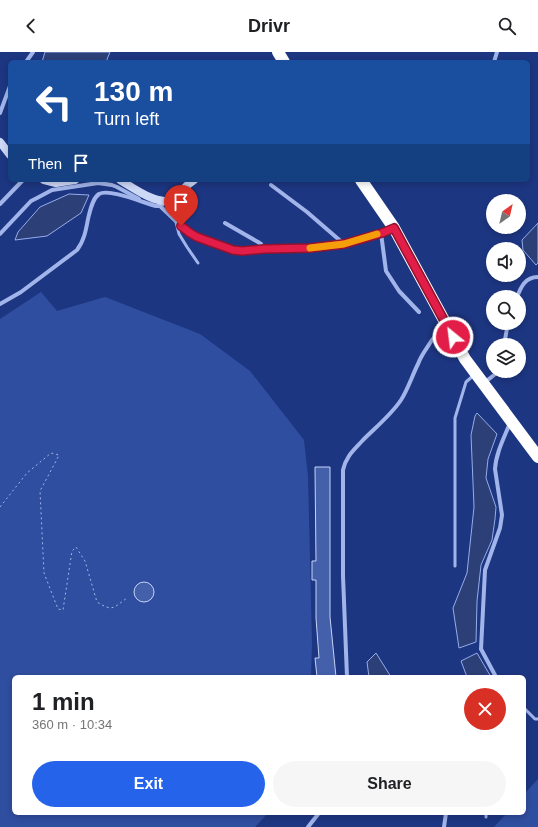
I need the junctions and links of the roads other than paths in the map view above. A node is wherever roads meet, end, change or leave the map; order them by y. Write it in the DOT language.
graph roads {
  1 [pos="34,52"];
  2 [pos="28,60"];
  3 [pos="8,91"];
  4 [pos="0,113"];
  5 [pos="0,142"];
  6 [pos="8,152"];
  7 [pos="21,182"];
  8 [pos="52,182"];
  9 [pos="62,182"];
  10 [pos="124,182"];
  11 [pos="192,182"];
  12 [pos="362,182"];
  13 [pos="271,185"];
  14 [pos="146,203"];
  15 [pos="0,204"];
  16 [pos="163,204"];
  17 [pos="175,220"];
  18 [pos="225,223"];
  19 [pos="394,228"];
  20 [pos="382,233"];
  21 [pos="0,234"];
  22 [pos="344,244"];
  23 [pos="264,249"];
  24 [pos="198,262"];
  25 [pos="538,277"];
  26 [pos="520,290"];
  27 [pos="0,304"];
  28 [pos="420,312"];
  29 [pos="460,350"];
  30 [pos="476,374"];
  31 [pos="491,378"];
  32 [pos="483,384"];
  33 [pos="511,421"];
  34 [pos="538,457"];
  35 [pos="455,566"];
  36 [pos="347,675"];
  37 [pos="495,675"];
  38 [pos="526,710"];
  39 [pos="538,719"];
  40 [pos="317,815"];
  41 [pos="446,815"];
  42 [pos="308,827"];
  43 [pos="444,827"];
  1 -- 2 [label="street"];
  3 -- 4 [label="street"];
  5 -- 6 [label="street"];
  7 -- 15 [label="street"];
  8 -- 9 [label="street"];
  10 -- 16 [label="street"];
  11 -- 16 [label="street"];
  12 -- 19 [label="highway"];
  13 -- 22 [label="street"];
  14 -- 16 [label="street"];
  14 -- 21 [label="street"];
  14 -- 27 [label="street"];
  16 -- 17 [label="street"];
  17 -- 23 [label="street"];
  17 -- 24 [label="lane"];
  18 -- 23 [label="street"];
  19 -- 20 [label="street"];
  19 -- 29 [label="highway"];
  20 -- 22 [label="street"];
  20 -- 28 [label="street"];
  22 -- 23 [label="street"];
  25 -- 26 [label="street"];
  29 -- 30 [label="highway"];
  29 -- 36 [label="street"];
  30 -- 32 [label="highway"];
  30 -- 35 [label="lane"];
  31 -- 32 [label="street"];
  32 -- 33 [label="highway"];
  33 -- 34 [label="highway"];
  33 -- 37 [label="street"];
  38 -- 39 [label="lane"];
  40 -- 42 [label="street"];
  41 -- 43 [label="street"];
}
